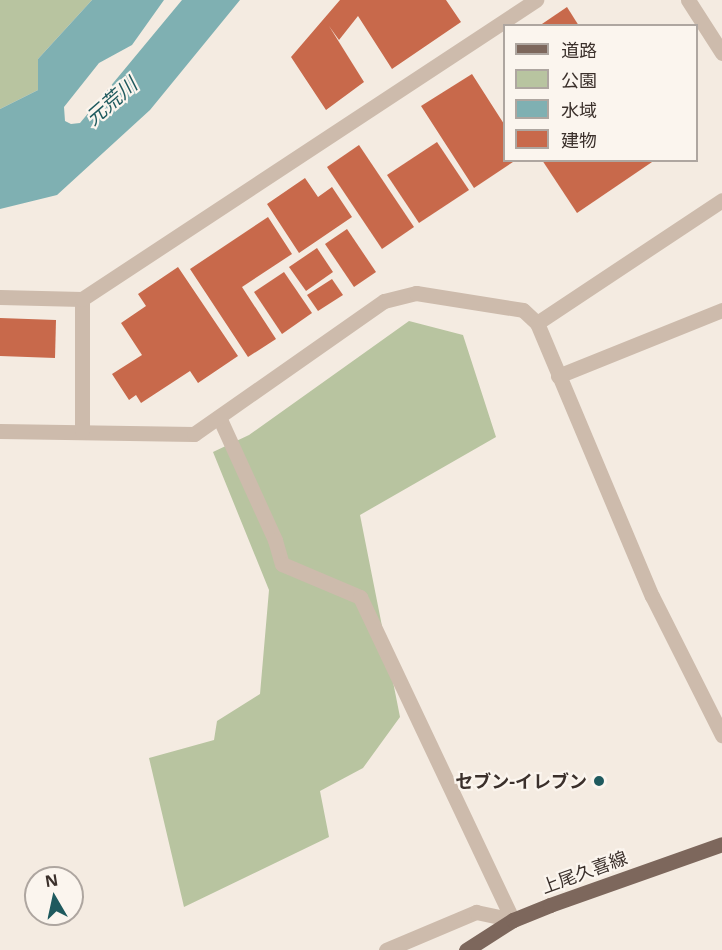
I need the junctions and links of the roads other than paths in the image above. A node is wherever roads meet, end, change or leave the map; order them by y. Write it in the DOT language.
graph roads {
  1 [pos="536,0"];
  2 [pos="688,0"];
  3 [pos="722,53"];
  4 [pos="722,200"];
  5 [pos="0,297"];
  6 [pos="82,299"];
  7 [pos="722,310"];
  8 [pos="537,323"];
  9 [pos="558,376"];
  10 [pos="219,417"];
  11 [pos="0,431"];
  12 [pos="82,431"];
  13 [pos="722,735"];
  14 [pos="722,844"];
  15 [pos="513,920"];
  16 [pos="386,950"];
  17 [pos="466,950"];
  1 -- 6 [label="street"];
  2 -- 3 [label="street"];
  4 -- 8 [label="street"];
  5 -- 6 [label="street"];
  6 -- 12 [label="street"];
  7 -- 9 [label="street"];
  8 -- 9 [label="street"];
  8 -- 10 [label="street"];
  9 -- 13 [label="street"];
  10 -- 12 [label="street"];
  10 -- 15 [label="street"];
  11 -- 12 [label="street"];
  14 -- 15 [label="main road, 上尾久喜線"];
  15 -- 16 [label="street"];
  15 -- 17 [label="main road, 上尾久喜線"];
}
